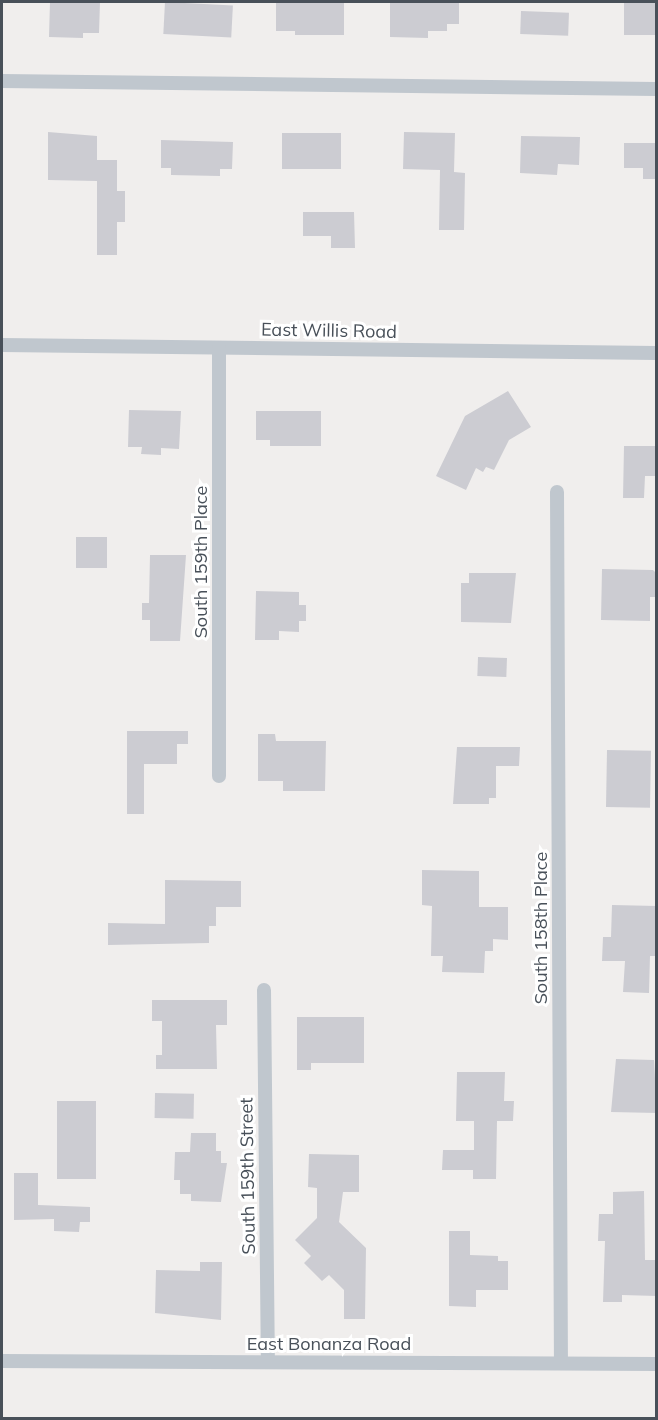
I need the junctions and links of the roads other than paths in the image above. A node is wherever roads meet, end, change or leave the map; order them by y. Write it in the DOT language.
graph roads {
  1 [pos="2,81"];
  2 [pos="657,89"];
  3 [pos="2,345"];
  4 [pos="219,348"];
  5 [pos="657,353"];
  6 [pos="557,492"];
  7 [pos="219,776"];
  8 [pos="264,990"];
  9 [pos="2,1360"];
  10 [pos="268,1361"];
  11 [pos="561,1364"];
  12 [pos="657,1364"];
  1 -- 2 [label="street"];
  3 -- 4 [label="street, East Willis Road"];
  4 -- 5 [label="street, East Willis Road"];
  4 -- 7 [label="street, South 159th Place"];
  6 -- 11 [label="street, South 158th Place"];
  8 -- 10 [label="street, South 159th Street"];
  9 -- 10 [label="street, East Bonanza Road"];
  10 -- 11 [label="street, East Bonanza Road"];
  11 -- 12 [label="street, East Bonanza Road"];
}
